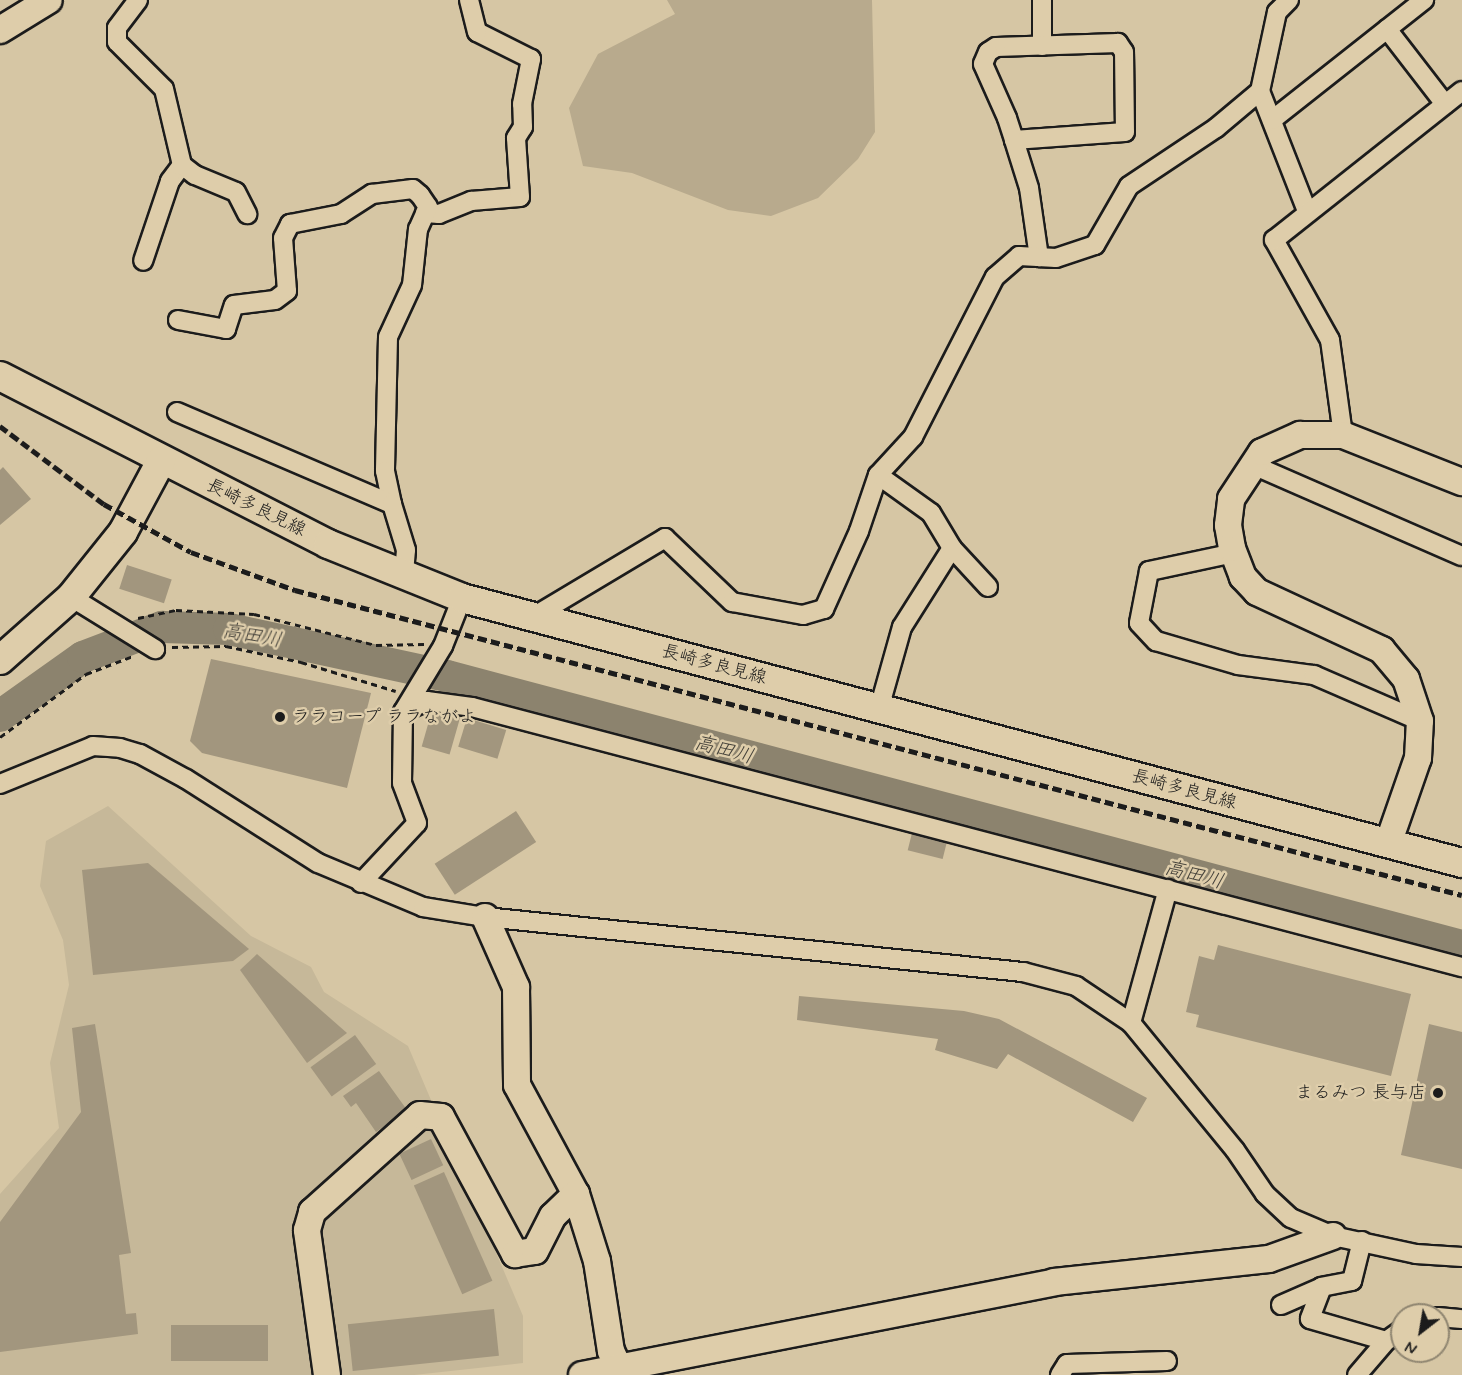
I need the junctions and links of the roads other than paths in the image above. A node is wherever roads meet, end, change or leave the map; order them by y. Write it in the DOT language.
graph roads {
  1 [pos="138,0"];
  2 [pos="469,0"];
  3 [pos="1042,0"];
  4 [pos="1289,0"];
  5 [pos="1424,0"];
  6 [pos="47,1"];
  7 [pos="1387,29"];
  8 [pos="0,30"];
  9 [pos="1042,46"];
  10 [pos="1260,91"];
  11 [pos="1462,91"];
  12 [pos="1445,104"];
  13 [pos="1272,120"];
  14 [pos="1014,140"];
  15 [pos="182,165"];
  16 [pos="1307,211"];
  17 [pos="425,213"];
  18 [pos="247,214"];
  19 [pos="1039,257"];
  20 [pos="143,261"];
  21 [pos="178,320"];
  22 [pos="0,376"];
  23 [pos="177,412"];
  24 [pos="1343,435"];
  25 [pos="161,461"];
  26 [pos="1251,464"];
  27 [pos="878,475"];
  28 [pos="1462,482"];
  29 [pos="392,504"];
  30 [pos="952,548"];
  31 [pos="1233,553"];
  32 [pos="1462,556"];
  33 [pos="404,575"];
  34 [pos="988,587"];
  35 [pos="71,597"];
  36 [pos="462,598"];
  37 [pos="533,617"];
  38 [pos="155,649"];
  39 [pos="0,660"];
  40 [pos="407,705"];
  41 [pos="879,709"];
  42 [pos="1419,721"];
  43 [pos="0,784"];
  44 [pos="1388,844"];
  45 [pos="1462,864"];
  46 [pos="362,883"];
  47 [pos="1168,889"];
  48 [pos="485,917"];
  49 [pos="1462,967"];
  50 [pos="1131,1023"];
  51 [pos="576,1194"];
  52 [pos="1333,1236"];
  53 [pos="1362,1241"];
  54 [pos="1462,1257"];
  55 [pos="1322,1287"];
  56 [pos="1281,1305"];
  57 [pos="1390,1338"];
  58 [pos="1386,1341"];
  59 [pos="1167,1361"];
  60 [pos="620,1373"];
  61 [pos="327,1375"];
  62 [pos="582,1375"];
  63 [pos="1060,1375"];
  64 [pos="1357,1375"];
  1 -- 15 [label="street"];
  2 -- 17 [label="street"];
  3 -- 9 [label="street"];
  4 -- 10 [label="street"];
  5 -- 7 [label="street"];
  6 -- 8 [label="street"];
  7 -- 12 [label="street"];
  7 -- 13 [label="street"];
  9 -- 14 [label="street"];
  9 -- 14 [label="street"];
  10 -- 13 [label="street"];
  10 -- 19 [label="street"];
  11 -- 12 [label="street"];
  12 -- 16 [label="street"];
  13 -- 16 [label="street"];
  14 -- 19 [label="street"];
  15 -- 18 [label="street"];
  15 -- 20 [label="street"];
  16 -- 24 [label="street"];
  17 -- 21 [label="street"];
  17 -- 29 [label="street"];
  19 -- 27 [label="street"];
  22 -- 25 [label="main road, 長崎多良見線"];
  23 -- 29 [label="street"];
  24 -- 26 [label="street"];
  24 -- 28 [label="street"];
  25 -- 33 [label="main road, 長崎多良見線"];
  25 -- 35 [label="main road"];
  26 -- 31 [label="street"];
  26 -- 32 [label="street"];
  27 -- 30 [label="street"];
  27 -- 37 [label="street"];
  29 -- 33 [label="street"];
  30 -- 34 [label="street"];
  30 -- 41 [label="street"];
  31 -- 42 [label="street"];
  31 -- 42 [label="street"];
  33 -- 36 [label="main road, 長崎多良見線"];
  35 -- 38 [label="street"];
  35 -- 39 [label="main road"];
  36 -- 37 [label="main road, 長崎多良見線"];
  36 -- 40 [label="street"];
  37 -- 41 [label="main road, 長崎多良見線"];
  40 -- 46 [label="street"];
  40 -- 47 [label="street"];
  41 -- 44 [label="main road, 長崎多良見線"];
  42 -- 44 [label="street"];
  43 -- 46 [label="street"];
  44 -- 45 [label="main road, 長崎多良見線"];
  46 -- 48 [label="street"];
  47 -- 49 [label="street"];
  47 -- 50 [label="street"];
  48 -- 50 [label="street"];
  48 -- 51 [label="street"];
  50 -- 52 [label="street"];
  51 -- 60 [label="street"];
  51 -- 61 [label="street"];
  52 -- 53 [label="street"];
  52 -- 60 [label="street"];
  53 -- 54 [label="street"];
  53 -- 55 [label="street"];
  55 -- 56 [label="street"];
  55 -- 58 [label="street"];
  57 -- 58 [label="street"];
  58 -- 64 [label="street"];
  59 -- 63 [label="street"];
  60 -- 62 [label="street"];
}
